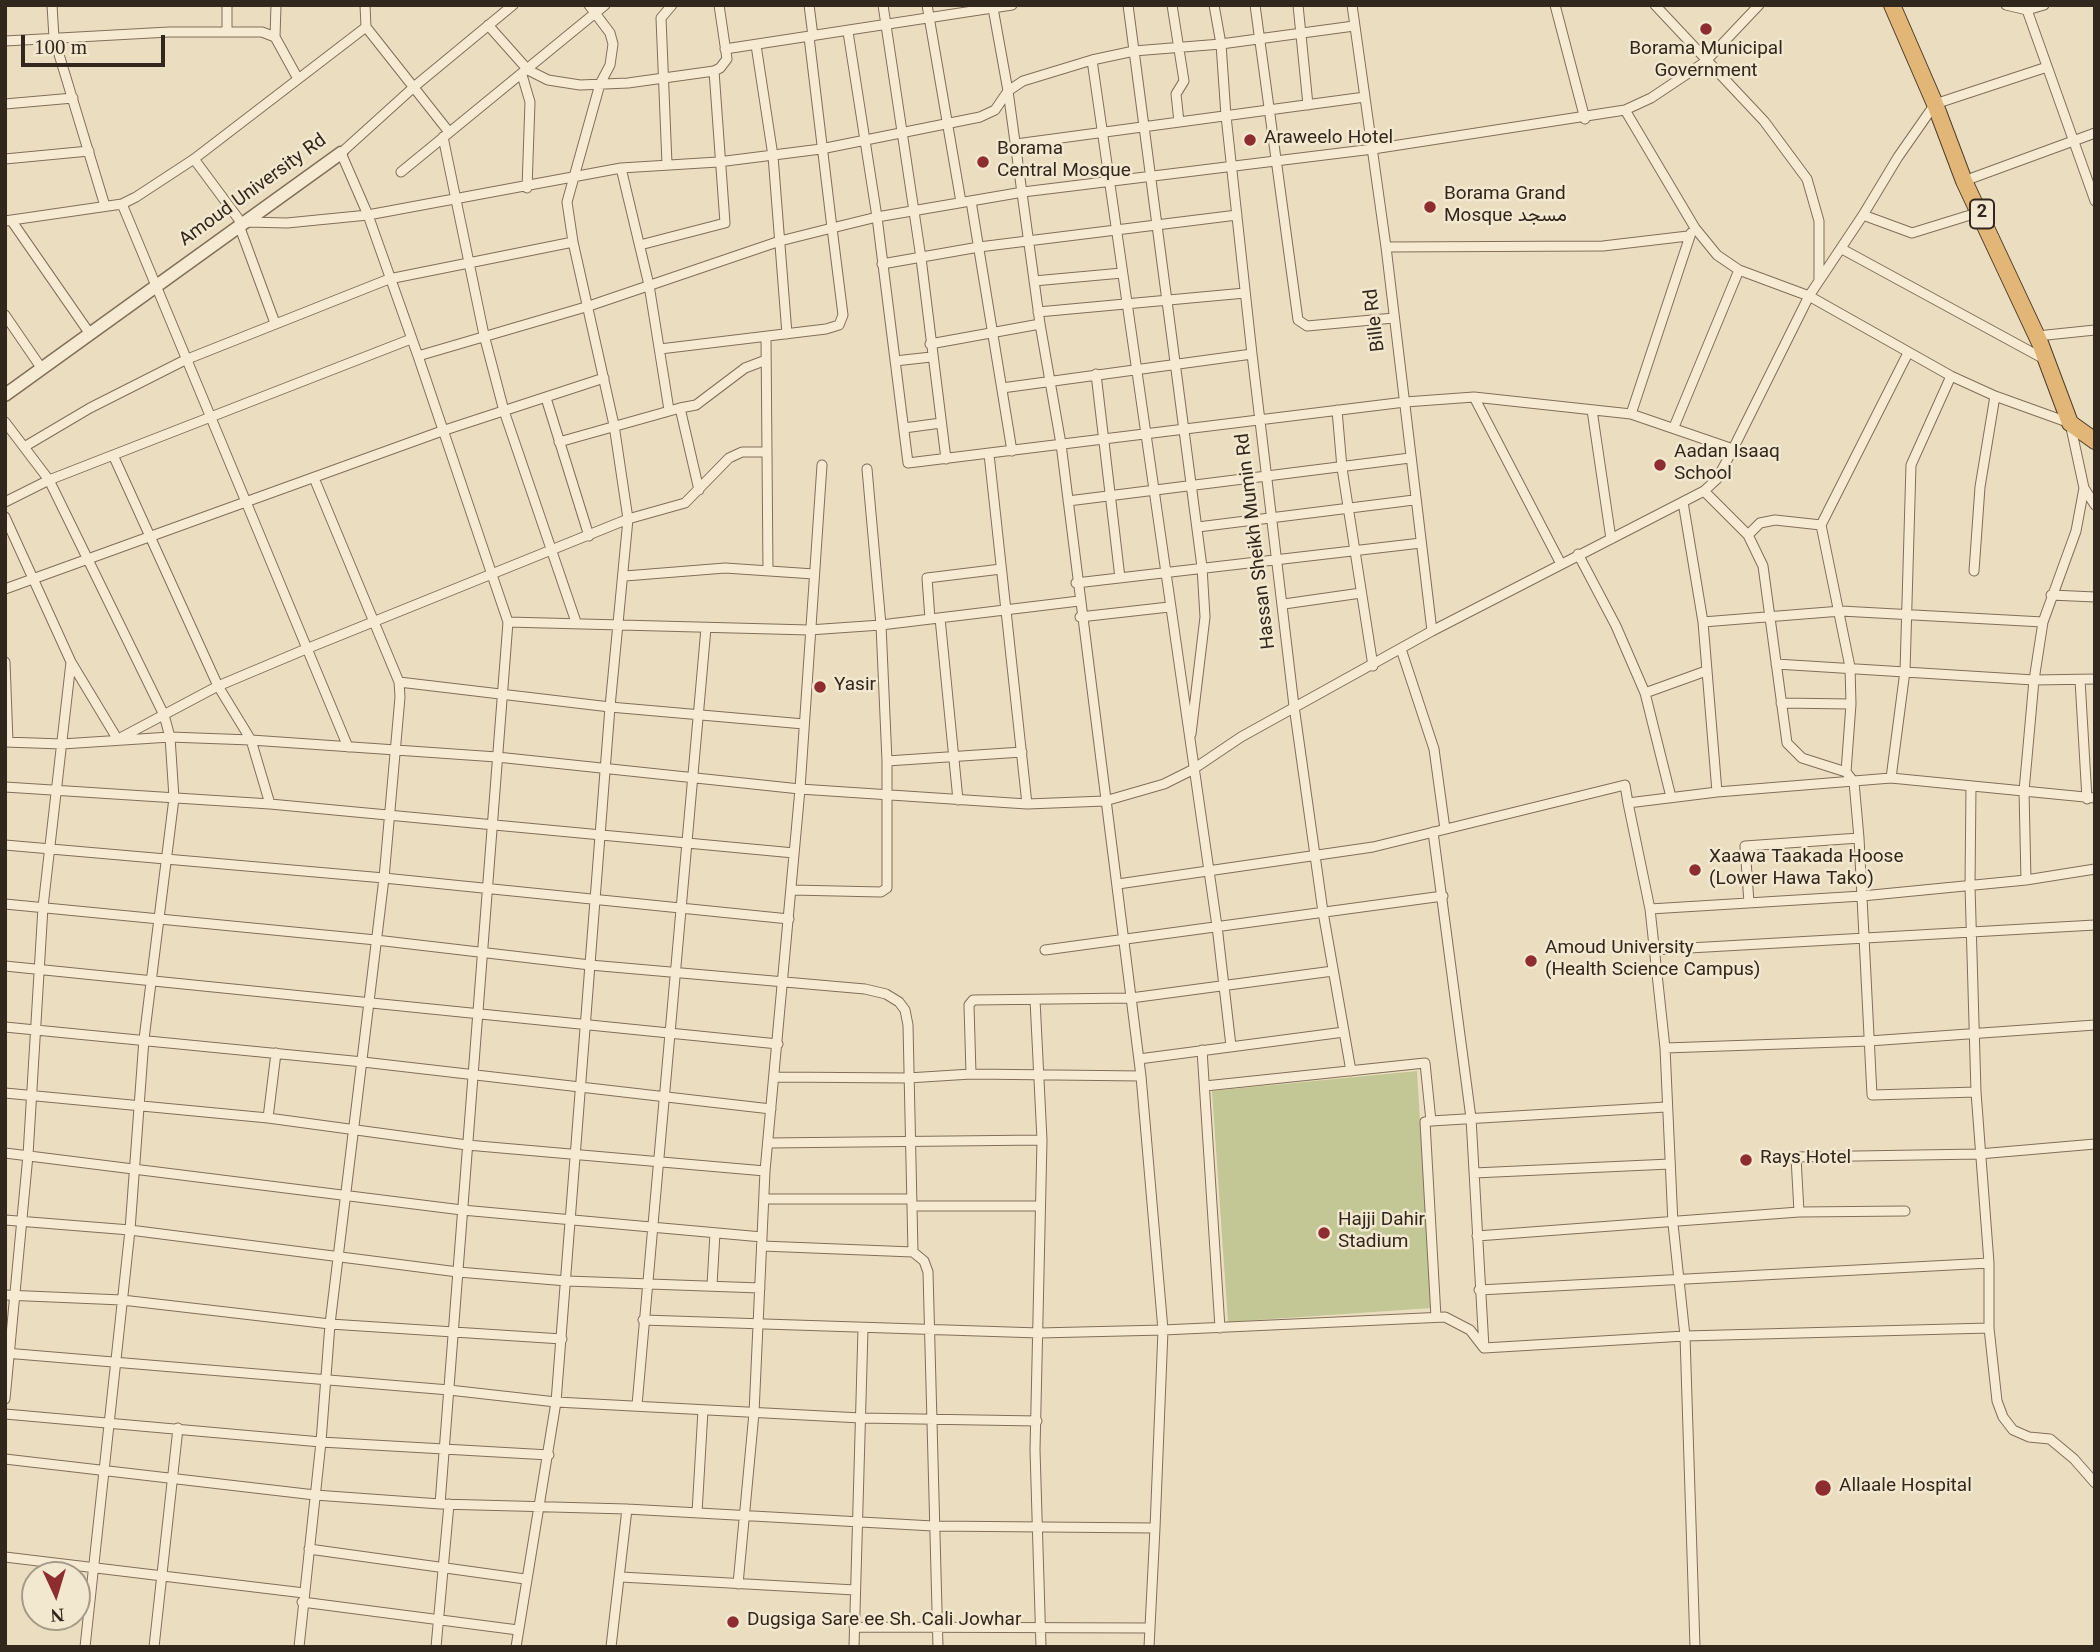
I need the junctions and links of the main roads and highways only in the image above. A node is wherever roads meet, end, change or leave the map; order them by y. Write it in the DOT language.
graph roads {
  1 [pos="1892,5"];
  2 [pos="2095,441"];
  1 -- 2 [label="highway, 2"];
}
